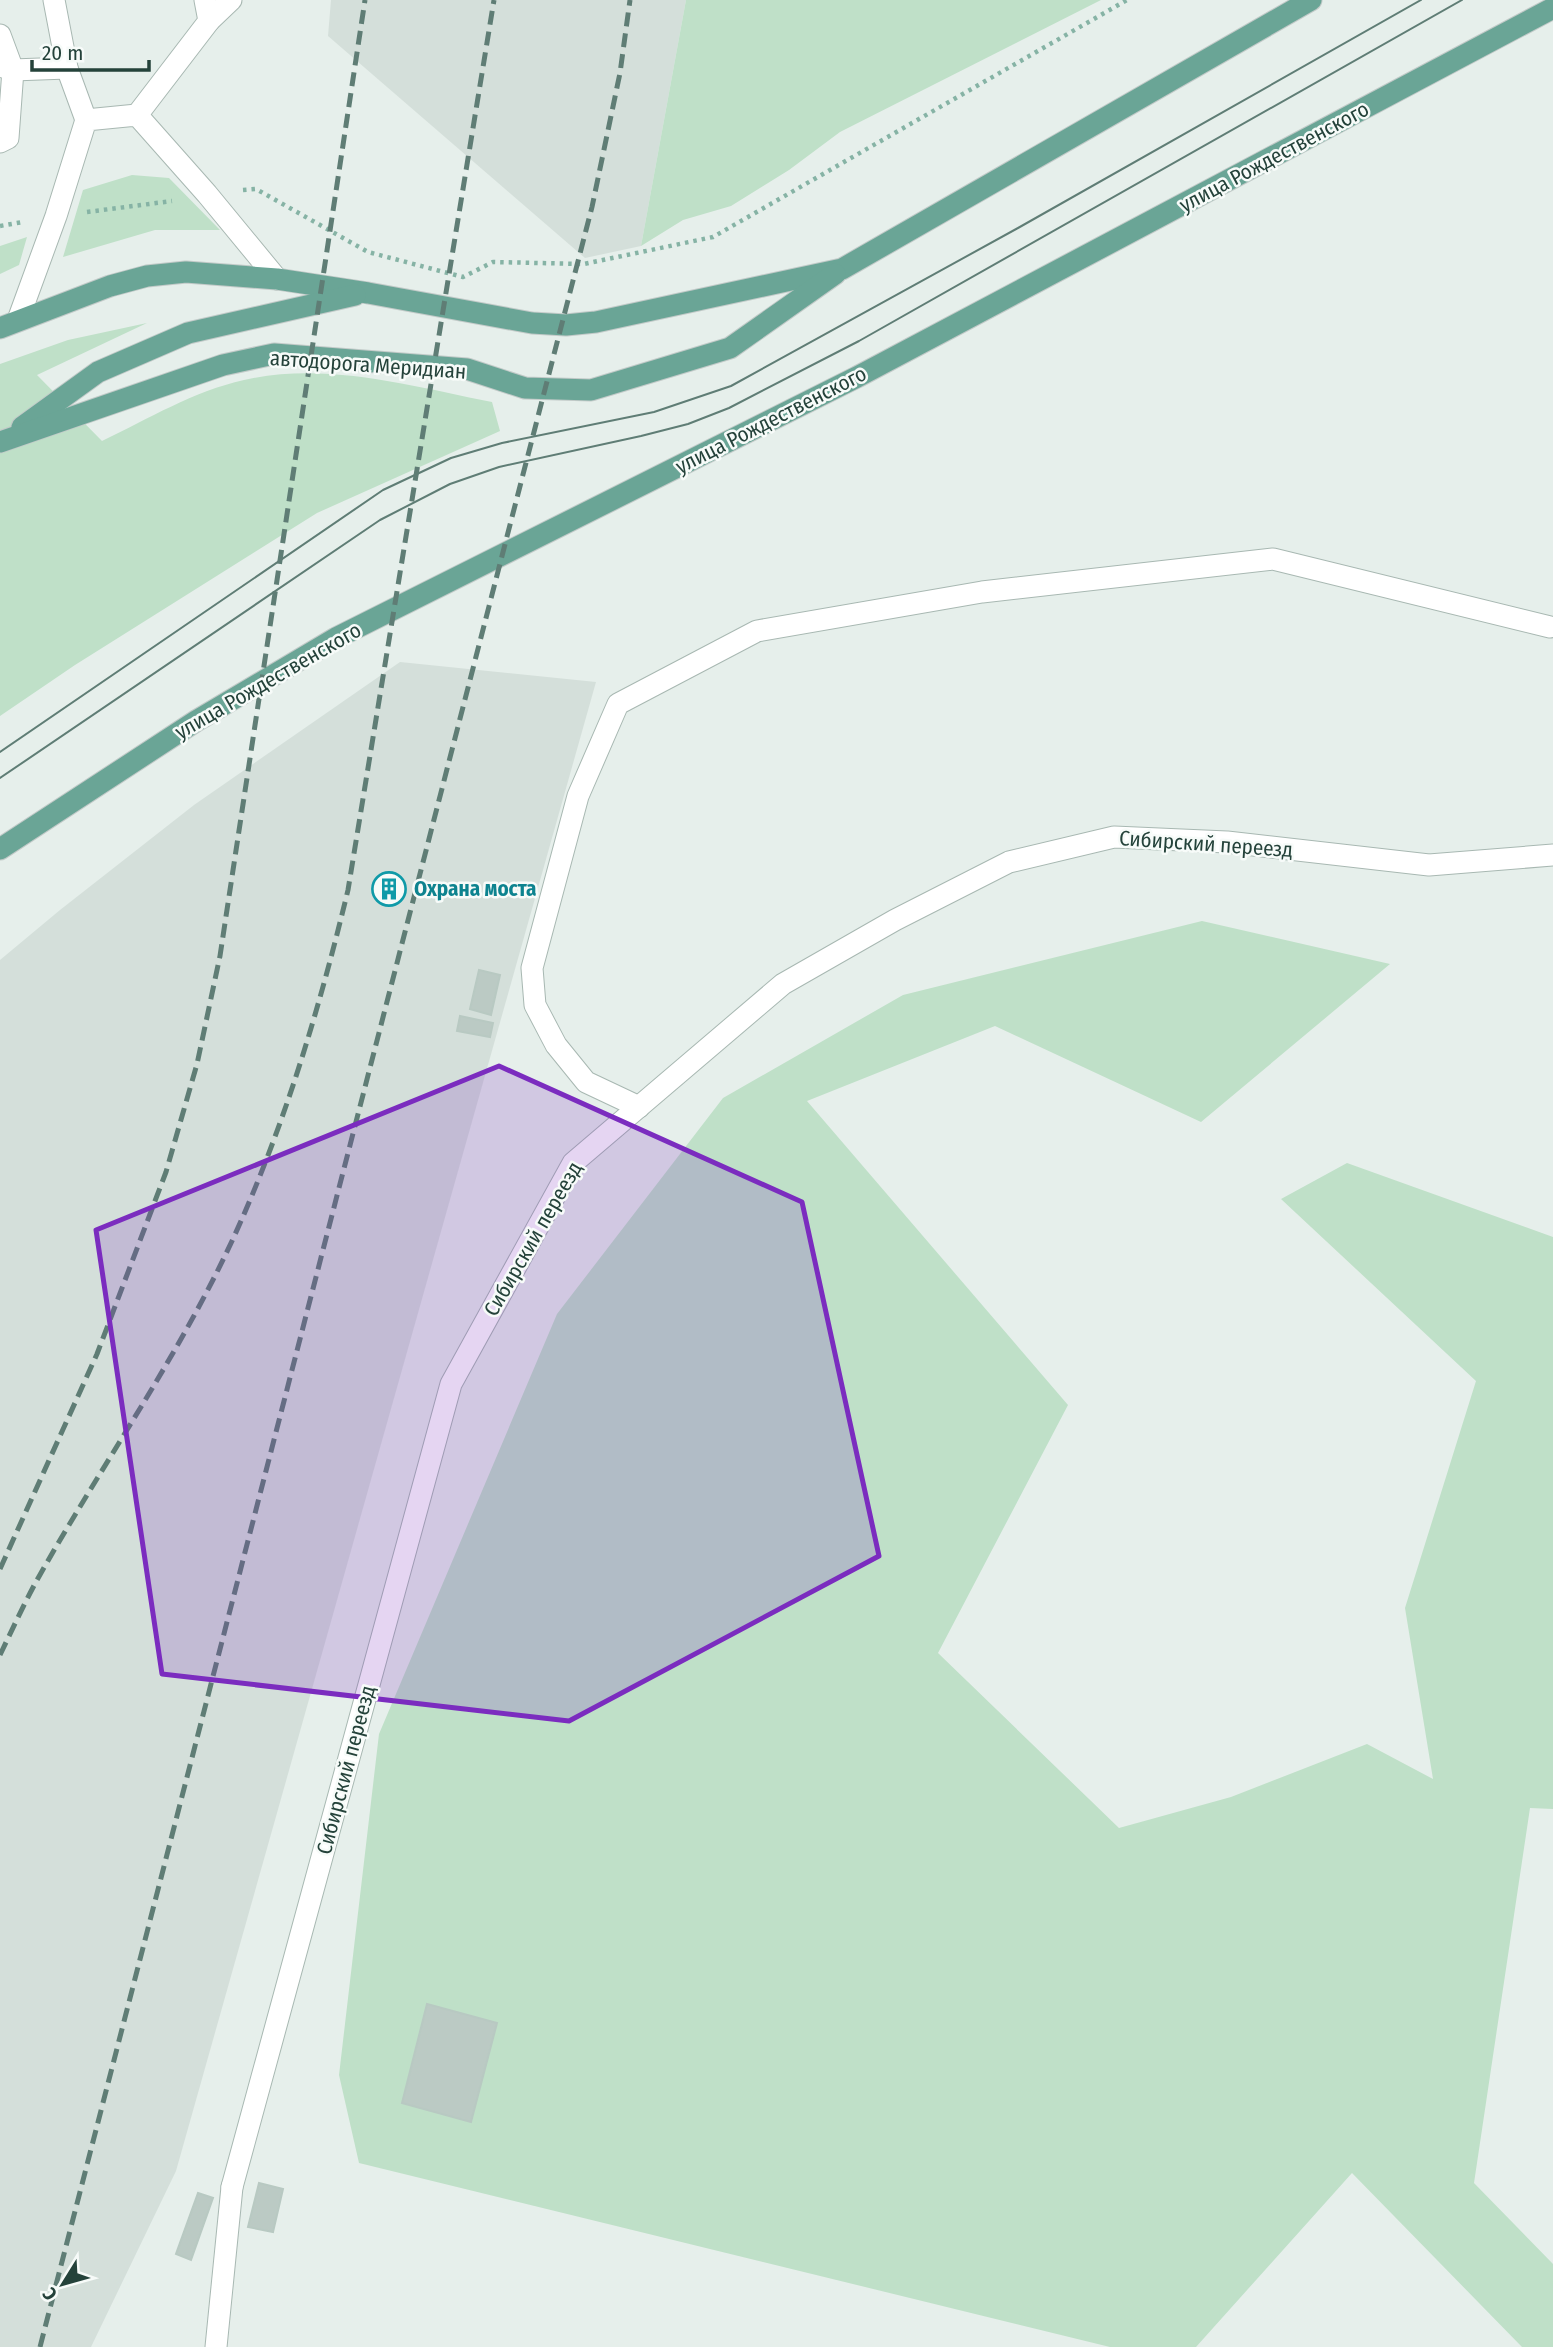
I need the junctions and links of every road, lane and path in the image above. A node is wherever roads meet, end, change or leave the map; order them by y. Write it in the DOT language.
graph roads {
  1 [pos="54,0"];
  2 [pos="231,0"];
  3 [pos="1127,0"];
  4 [pos="1311,0"];
  5 [pos="1553,8"];
  6 [pos="207,10"];
  7 [pos="0,35"];
  8 [pos="7,68"];
  9 [pos="67,68"];
  10 [pos="136,115"];
  11 [pos="86,120"];
  12 [pos="0,142"];
  13 [pos="206,194"];
  14 [pos="56,216"];
  15 [pos="0,226"];
  16 [pos="842,269"];
  17 [pos="277,279"];
  18 [pos="368,293"];
  19 [pos="9,324"];
  20 [pos="0,442"];
  21 [pos="1550,627"];
  22 [pos="53,815"];
  23 [pos="0,849"];
  24 [pos="1553,855"];
  25 [pos="0,865"];
  26 [pos="639,1107"];
  27 [pos="216,2347"];
  1 -- 9 [label="street"];
  2 -- 6 [label="street"];
  3 -- 13 [label="path"];
  4 -- 16 [label="main road"];
  5 -- 22 [label="main road, улица Рождественского"];
  6 -- 10 [label="street"];
  7 -- 8 [label="street"];
  8 -- 9 [label="street"];
  8 -- 12 [label="street"];
  9 -- 11 [label="street"];
  10 -- 11 [label="street"];
  10 -- 13 [label="street"];
  11 -- 14 [label="street"];
  13 -- 14 [label="path"];
  13 -- 17 [label="street"];
  14 -- 15 [label="path"];
  14 -- 19 [label="street"];
  16 -- 18 [label="main road"];
  16 -- 20 [label="main road, автодорога Меридиан"];
  17 -- 18 [label="main road"];
  17 -- 19 [label="main road"];
  18 -- 20 [label="main road"];
  21 -- 26 [label="street"];
  22 -- 23 [label="main road, улица Рождественского"];
  22 -- 25 [label="main road"];
  24 -- 26 [label="street, Сибирский переезд"];
  26 -- 27 [label="street, Сибирский переезд"];
}
